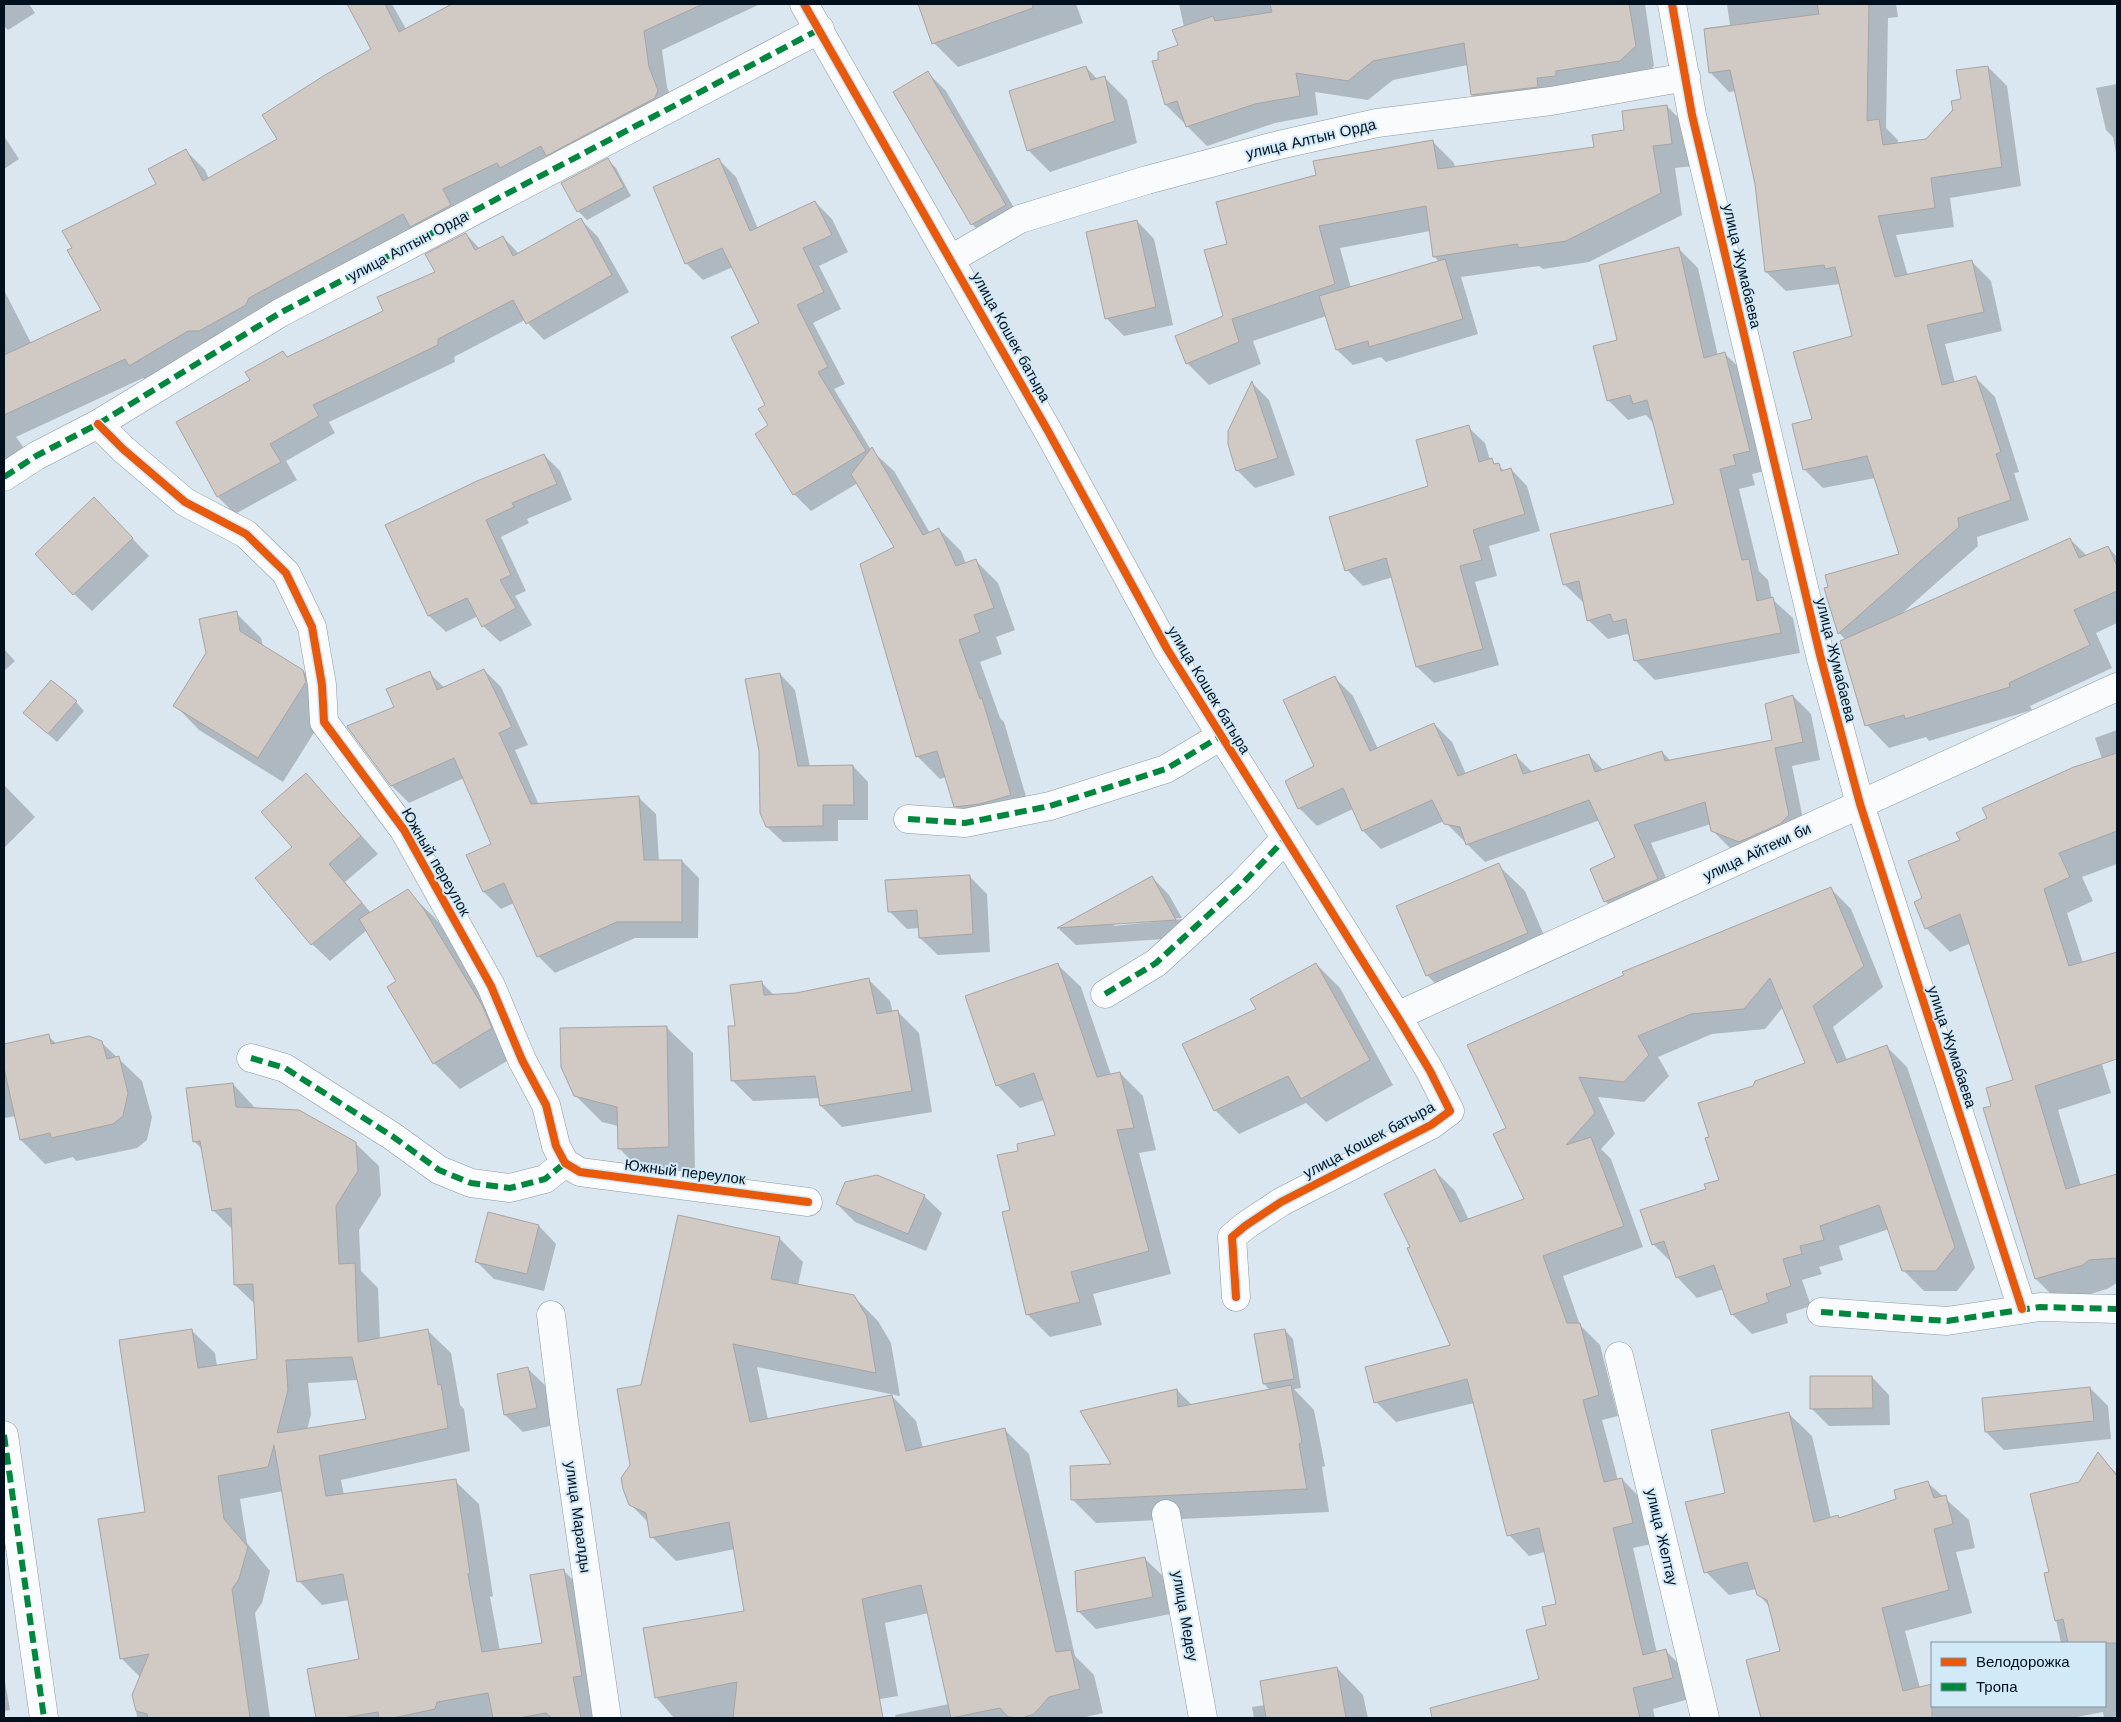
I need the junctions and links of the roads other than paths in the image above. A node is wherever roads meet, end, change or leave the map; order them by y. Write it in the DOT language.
graph roads {
  1 [pos="804,4"];
  2 [pos="1672,4"];
  3 [pos="820,28"];
  4 [pos="1686,77"];
  5 [pos="951,259"];
  6 [pos="98,424"];
  7 [pos="4,477"];
  8 [pos="2117,687"];
  9 [pos="1221,736"];
  10 [pos="1860,804"];
  11 [pos="908,818"];
  12 [pos="1285,838"];
  13 [pos="1106,994"];
  14 [pos="1397,1016"];
  15 [pos="251,1058"];
  16 [pos="565,1163"];
  17 [pos="808,1202"];
  18 [pos="1236,1297"];
  19 [pos="2022,1309"];
  20 [pos="2117,1309"];
  21 [pos="1820,1312"];
  22 [pos="551,1315"];
  23 [pos="1619,1356"];
  24 [pos="4,1435"];
  25 [pos="1166,1514"];
  26 [pos="44,1718"];
  27 [pos="607,1718"];
  28 [pos="1203,1718"];
  29 [pos="1705,1718"];
  1 -- 3 [label="street, улица Кошек батыра"];
  2 -- 4 [label="street, улица Жумабаева"];
  3 -- 5 [label="street, улица Кошек батыра"];
  3 -- 6 [label="street, улица Алтын Орда"];
  4 -- 5 [label="street, улица Алтын Орда"];
  4 -- 10 [label="street, улица Жумабаева"];
  5 -- 9 [label="street, улица Кошек батыра"];
  6 -- 7 [label="street, улица Алтын Орда"];
  6 -- 16 [label="street, Южный переулок"];
  8 -- 10 [label="street, улица Айтеки би"];
  9 -- 11 [label="street"];
  9 -- 12 [label="street, улица Кошек батыра"];
  10 -- 14 [label="street, улица Айтеки би"];
  10 -- 19 [label="street, улица Жумабаева"];
  12 -- 13 [label="street"];
  12 -- 14 [label="street, улица Кошек батыра"];
  14 -- 18 [label="street, улица Кошек батыра"];
  15 -- 16 [label="street"];
  16 -- 17 [label="street, Южный переулок"];
  19 -- 20 [label="street"];
  19 -- 21 [label="street"];
  22 -- 27 [label="street, улица Маралды"];
  23 -- 29 [label="street, улица Желтау"];
  24 -- 26 [label="street"];
  25 -- 28 [label="street, улица Медеу"];
}
